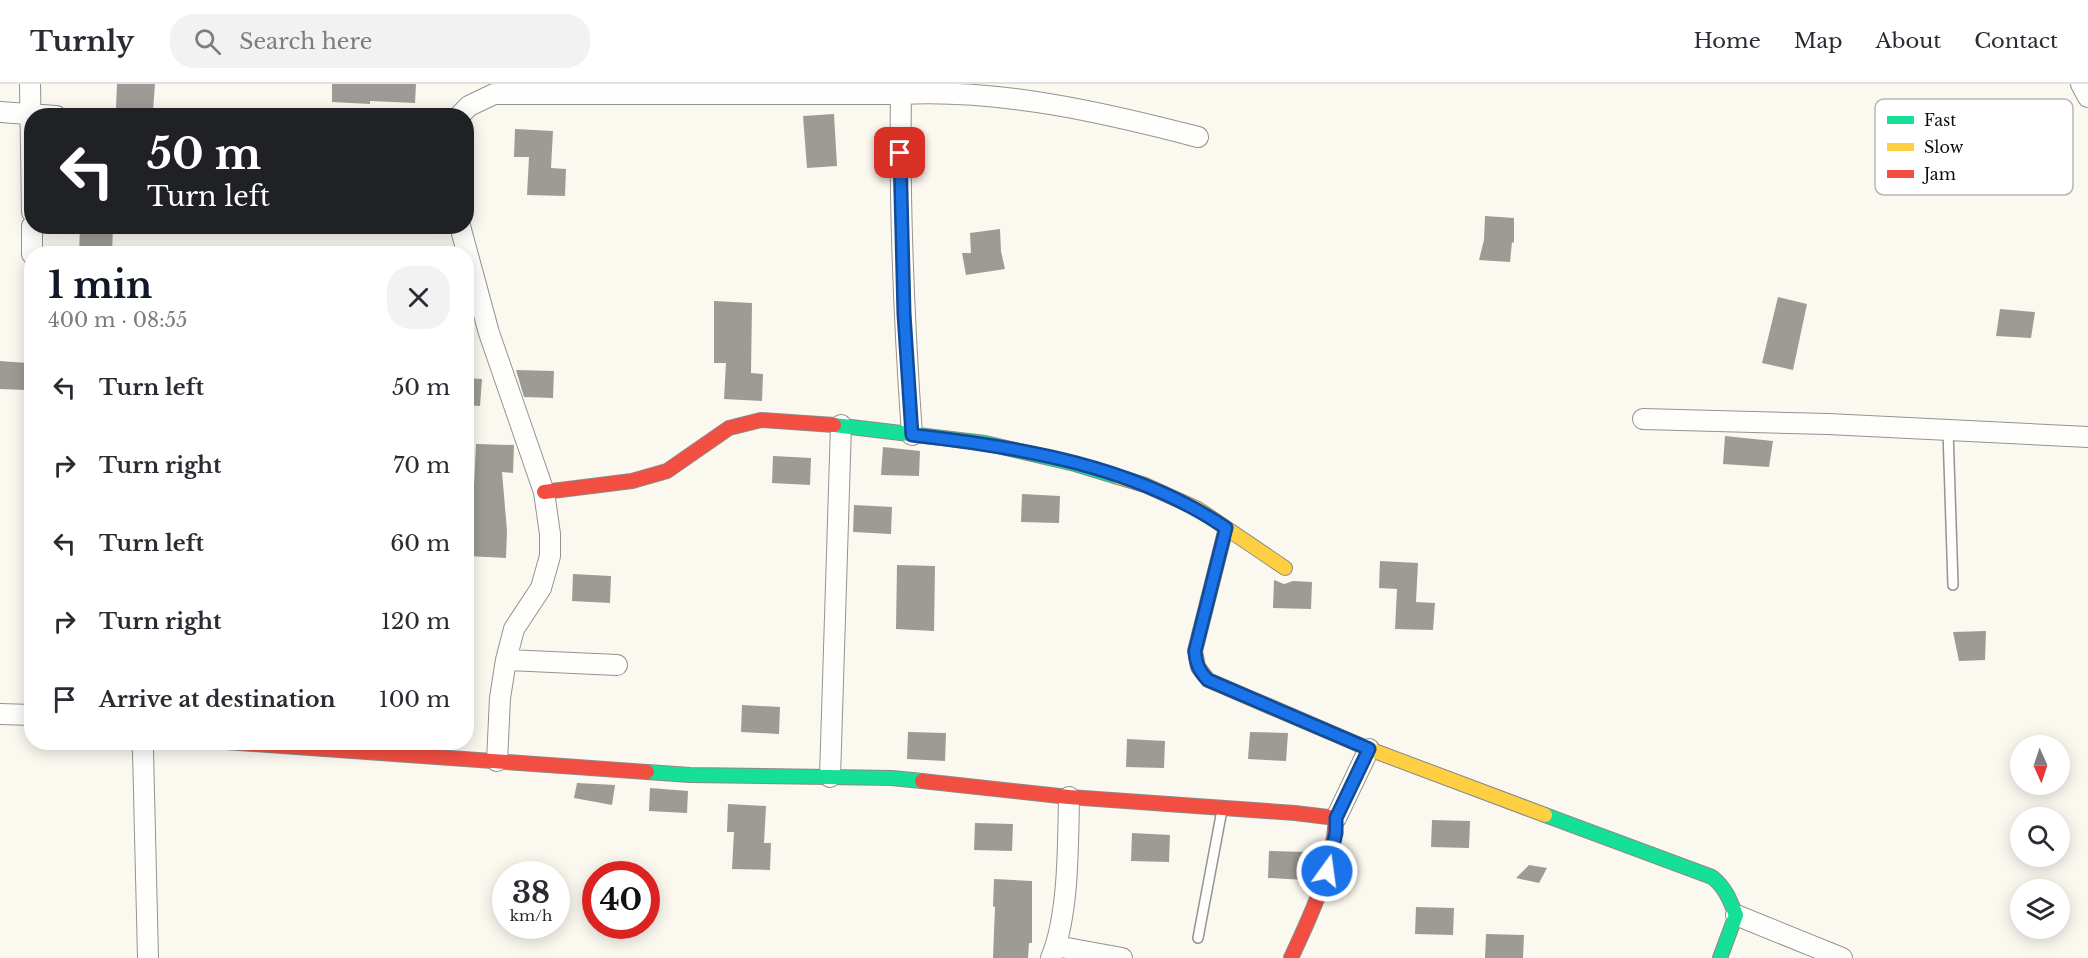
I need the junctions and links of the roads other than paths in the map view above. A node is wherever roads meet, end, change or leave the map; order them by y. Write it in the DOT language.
graph roads {
  1 [pos="30,84"];
  2 [pos="2081,84"];
  3 [pos="901,94"];
  4 [pos="2088,97"];
  5 [pos="29,108"];
  6 [pos="467,108"];
  7 [pos="0,112"];
  8 [pos="24,113"];
  9 [pos="1198,137"];
  10 [pos="474,278"];
  11 [pos="1643,419"];
  12 [pos="841,425"];
  13 [pos="1948,430"];
  14 [pos="912,435"];
  15 [pos="2088,437"];
  16 [pos="544,492"];
  17 [pos="1226,528"];
  18 [pos="1285,568"];
  19 [pos="1953,585"];
  20 [pos="506,660"];
  21 [pos="617,665"];
  22 [pos="0,714"];
  23 [pos="24,716"];
  24 [pos="1369,749"];
  25 [pos="143,750"];
  26 [pos="339,750"];
  27 [pos="496,761"];
  28 [pos="830,777"];
  29 [pos="1069,797"];
  30 [pos="1222,808"];
  31 [pos="1336,818"];
  32 [pos="1736,915"];
  33 [pos="1198,938"];
  34 [pos="1053,952"];
  35 [pos="148,958"];
  36 [pos="1122,958"];
  37 [pos="1291,958"];
  38 [pos="1720,958"];
  39 [pos="1842,958"];
  1 -- 5 [label="street"];
  2 -- 4 [label="street"];
  3 -- 6 [label="street"];
  3 -- 9 [label="street"];
  3 -- 14 [label="street"];
  7 -- 8 [label="street"];
  10 -- 16 [label="street"];
  11 -- 13 [label="street"];
  12 -- 14 [label="street"];
  12 -- 16 [label="street"];
  12 -- 28 [label="street"];
  13 -- 15 [label="street"];
  13 -- 19 [label="lane"];
  14 -- 17 [label="street"];
  16 -- 20 [label="street"];
  17 -- 18 [label="street"];
  17 -- 24 [label="street"];
  20 -- 21 [label="street"];
  20 -- 27 [label="street"];
  22 -- 23 [label="street"];
  24 -- 31 [label="street"];
  24 -- 32 [label="street"];
  25 -- 35 [label="street"];
  26 -- 27 [label="street"];
  27 -- 28 [label="street"];
  28 -- 29 [label="street"];
  29 -- 30 [label="street"];
  29 -- 34 [label="street"];
  30 -- 31 [label="street"];
  30 -- 33 [label="lane"];
  31 -- 37 [label="street"];
  32 -- 38 [label="street"];
  32 -- 39 [label="street"];
  34 -- 36 [label="street"];
}
